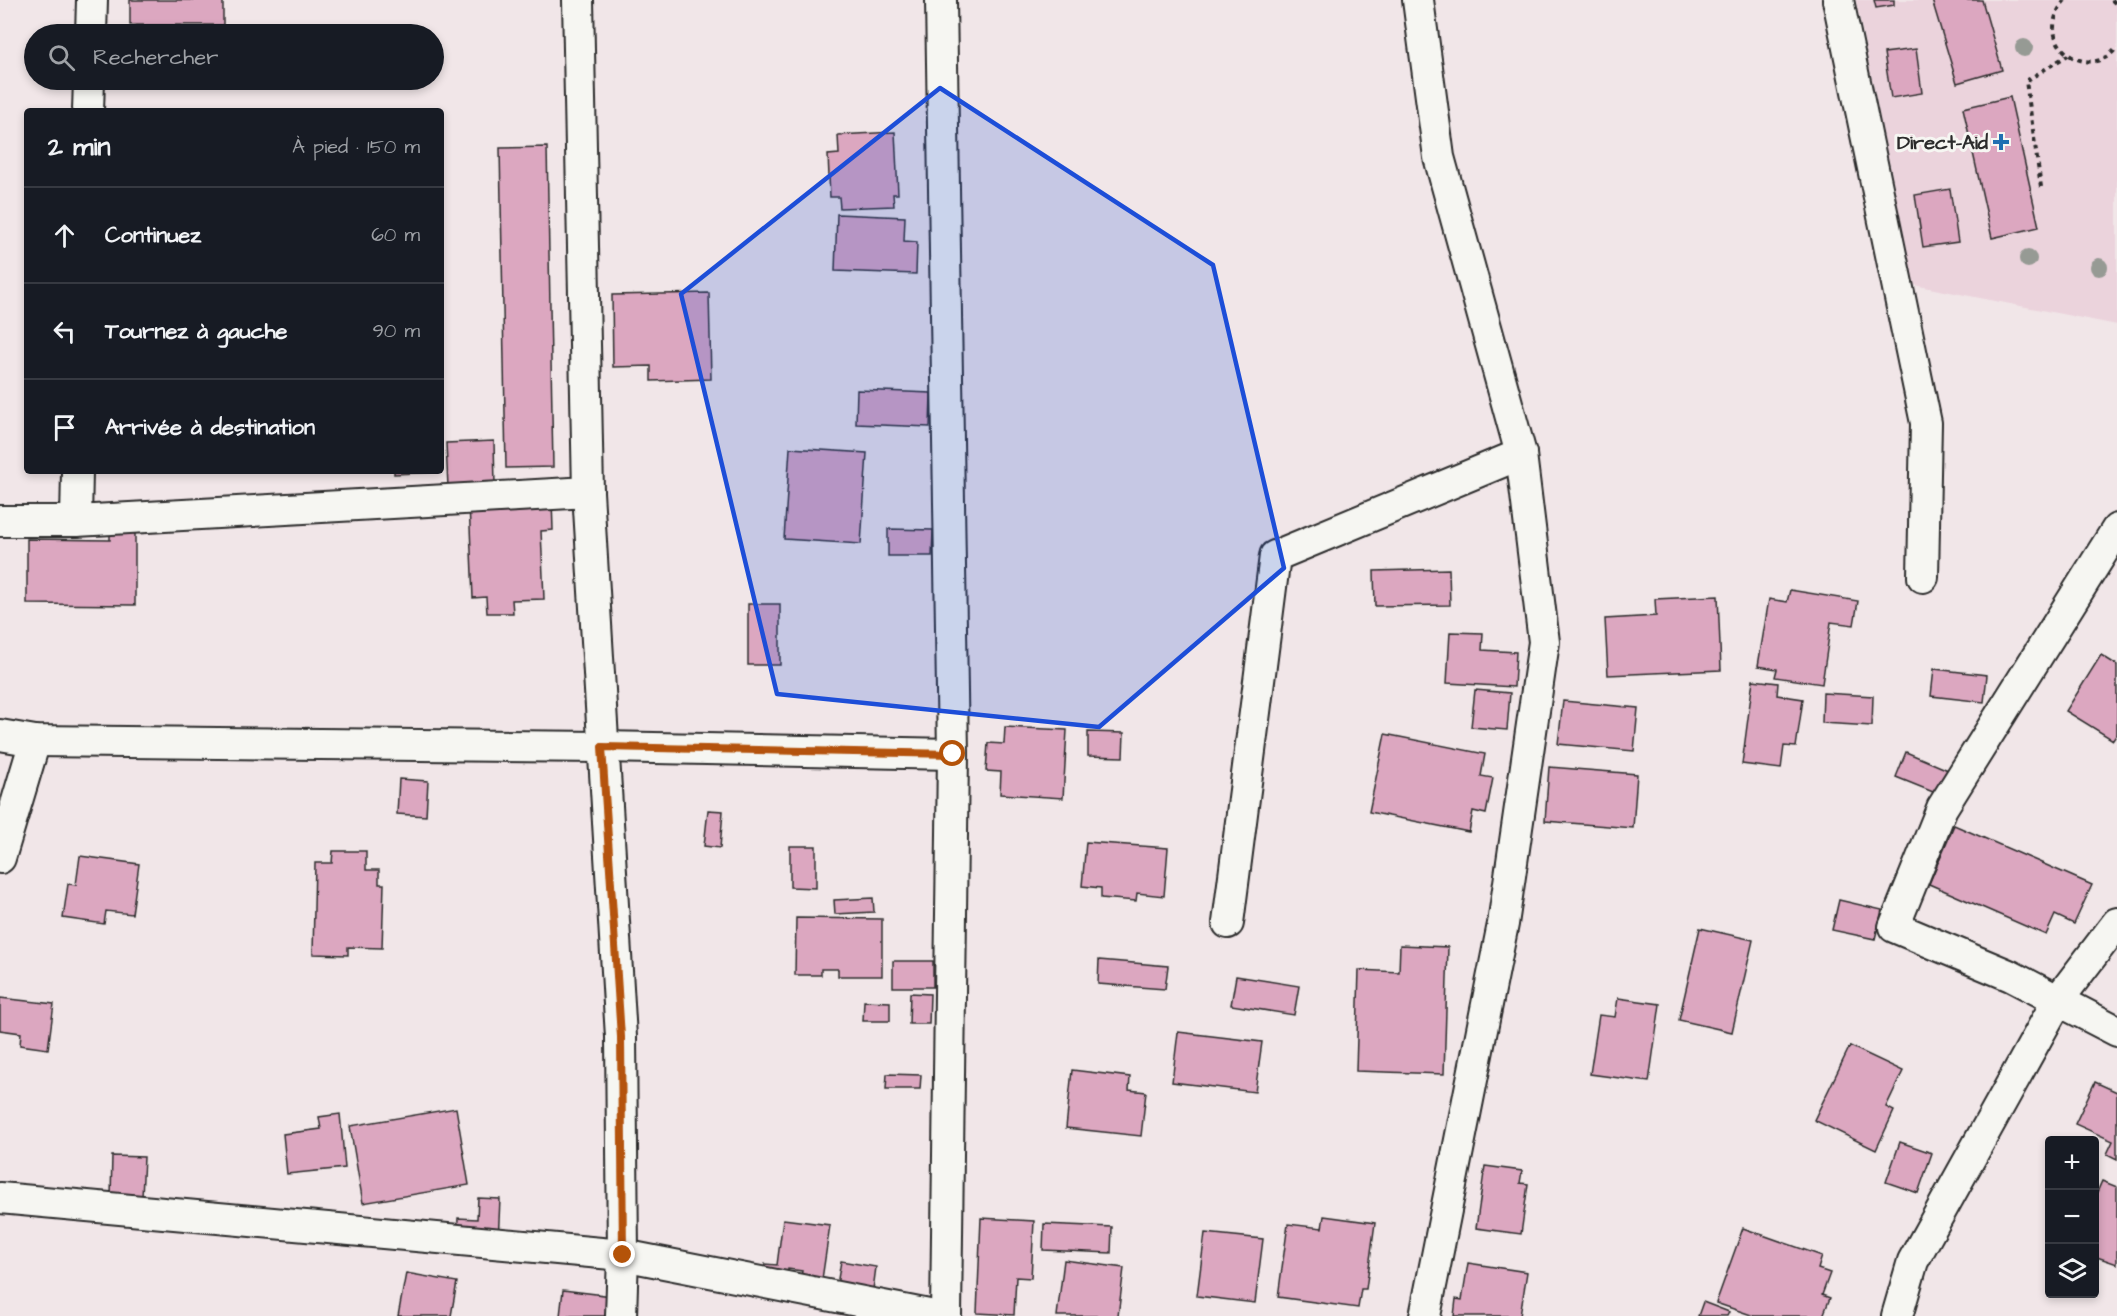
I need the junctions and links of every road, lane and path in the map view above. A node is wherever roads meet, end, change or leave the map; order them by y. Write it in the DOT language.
graph roads {
  1 [pos="92,0"];
  2 [pos="578,0"];
  3 [pos="941,0"];
  4 [pos="1418,0"];
  5 [pos="1838,0"];
  6 [pos="2064,0"];
  7 [pos="2112,0"];
  8 [pos="2117,5"];
  9 [pos="91,24"];
  10 [pos="2117,47"];
  11 [pos="2068,55"];
  12 [pos="89,90"];
  13 [pos="88,108"];
  14 [pos="2041,187"];
  15 [pos="1521,454"];
  16 [pos="77,474"];
  17 [pos="588,492"];
  18 [pos="0,521"];
  19 [pos="76,521"];
  20 [pos="2117,529"];
  21 [pos="1923,578"];
  22 [pos="0,735"];
  23 [pos="35,741"];
  24 [pos="602,747"];
  25 [pos="953,754"];
  26 [pos="0,858"];
  27 [pos="1228,923"];
  28 [pos="2117,923"];
  29 [pos="2058,1000"];
  30 [pos="2117,1031"];
  31 [pos="0,1197"];
  32 [pos="623,1255"];
  33 [pos="621,1316"];
  34 [pos="934,1316"];
  35 [pos="946,1316"];
  36 [pos="1425,1316"];
  37 [pos="1897,1316"];
  1 -- 9 [label="street"];
  2 -- 17 [label="street"];
  3 -- 25 [label="street"];
  4 -- 15 [label="street"];
  5 -- 21 [label="street"];
  6 -- 11 [label="path"];
  7 -- 8 [label="path"];
  10 -- 11 [label="path"];
  11 -- 14 [label="path"];
  12 -- 13 [label="street"];
  15 -- 27 [label="street"];
  15 -- 36 [label="street"];
  16 -- 19 [label="street"];
  17 -- 19 [label="street"];
  17 -- 24 [label="street"];
  18 -- 19 [label="street"];
  20 -- 29 [label="street"];
  22 -- 23 [label="street"];
  23 -- 24 [label="street"];
  23 -- 26 [label="street"];
  24 -- 25 [label="street"];
  24 -- 32 [label="street"];
  25 -- 35 [label="street"];
  28 -- 29 [label="street"];
  29 -- 30 [label="street"];
  29 -- 37 [label="street"];
  31 -- 32 [label="street"];
  32 -- 33 [label="street"];
  32 -- 34 [label="street"];
}
